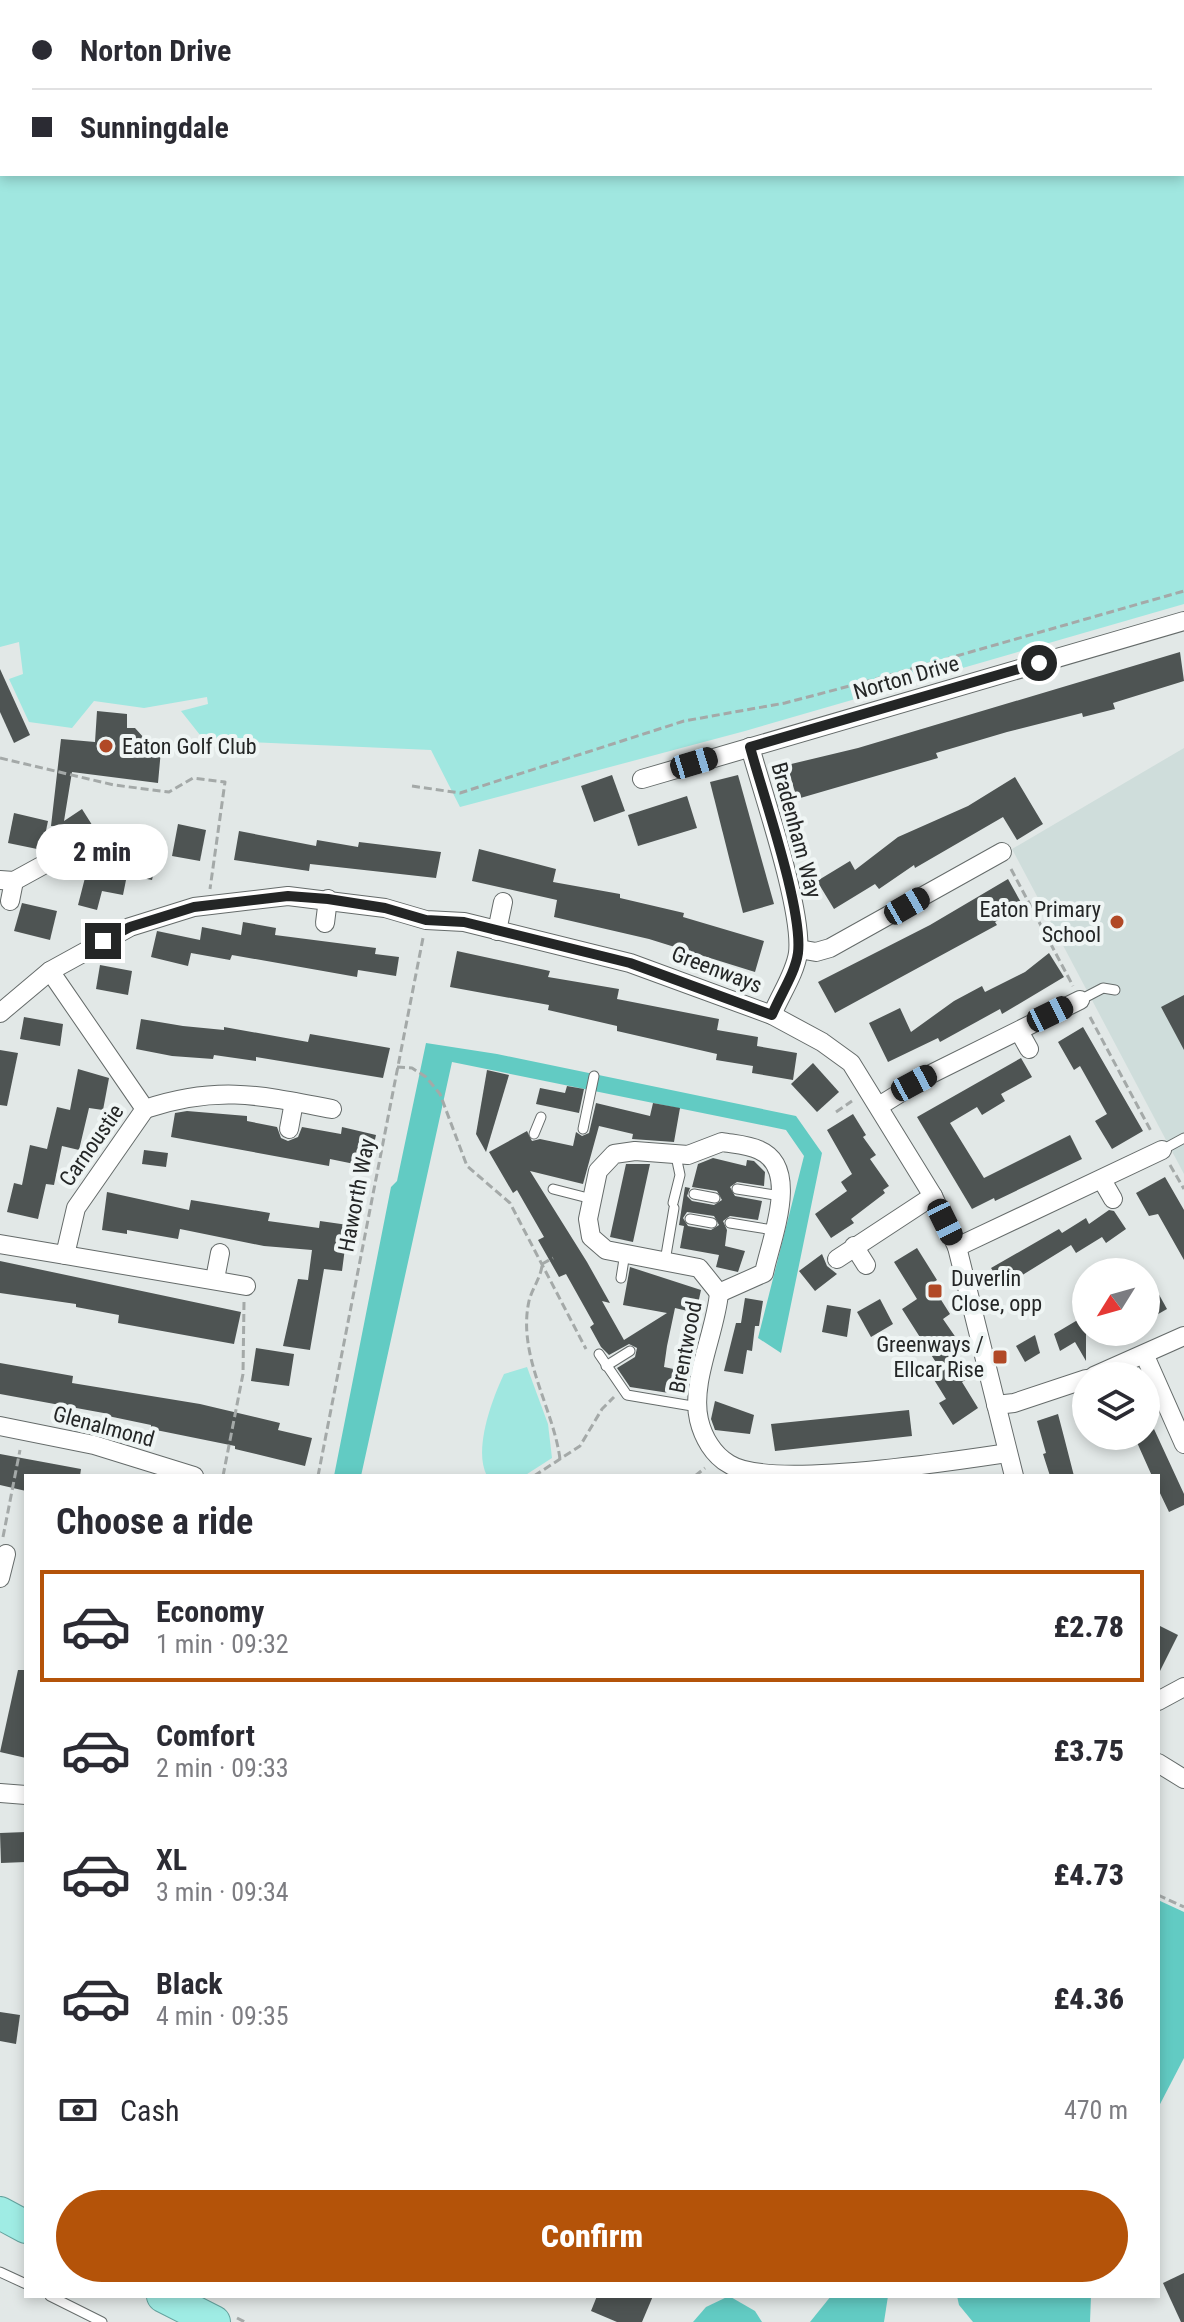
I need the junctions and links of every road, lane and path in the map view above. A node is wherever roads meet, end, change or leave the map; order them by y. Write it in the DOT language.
graph roads {
  1 [pos="1184,591"];
  2 [pos="1184,621"];
  3 [pos="750,747"];
  4 [pos="0,758"];
  5 [pos="642,779"];
  6 [pos="412,786"];
  7 [pos="974,846"];
  8 [pos="1002,852"];
  9 [pos="983,863"];
  10 [pos="45,864"];
  11 [pos="7,880"];
  12 [pos="328,899"];
  13 [pos="10,901"];
  14 [pos="503,902"];
  15 [pos="208,905"];
  16 [pos="426,920"];
  17 [pos="325,923"];
  18 [pos="497,931"];
  19 [pos="799,949"];
  20 [pos="50,971"];
  21 [pos="1115,990"];
  22 [pos="1080,1000"];
  23 [pos="0,1013"];
  24 [pos="772,1015"];
  25 [pos="1019,1031"];
  26 [pos="1029,1049"];
  27 [pos="397,1067"];
  28 [pos="594,1076"];
  29 [pos="294,1102"];
  30 [pos="879,1106"];
  31 [pos="145,1109"];
  32 [pos="332,1109"];
  33 [pos="541,1117"];
  34 [pos="289,1129"];
  35 [pos="583,1129"];
  36 [pos="534,1134"];
  37 [pos="1184,1138"];
  38 [pos="1162,1150"];
  39 [pos="676,1156"];
  40 [pos="1102,1180"];
  41 [pos="553,1189"];
  42 [pos="737,1189"];
  43 [pos="1184,1189"];
  44 [pos="685,1193"];
  45 [pos="781,1196"];
  46 [pos="933,1196"];
  47 [pos="715,1198"];
  48 [pos="592,1199"];
  49 [pos="1113,1199"];
  50 [pos="678,1213"];
  51 [pos="712,1223"];
  52 [pos="730,1223"];
  53 [pos="773,1230"];
  54 [pos="0,1244"];
  55 [pos="854,1246"];
  56 [pos="957,1247"];
  57 [pos="220,1253"];
  58 [pos="625,1253"];
  59 [pos="65,1255"];
  60 [pos="553,1258"];
  61 [pos="837,1259"];
  62 [pos="665,1261"];
  63 [pos="542,1265"];
  64 [pos="866,1265"];
  65 [pos="621,1278"];
  66 [pos="215,1279"];
  67 [pos="245,1293"];
  68 [pos="719,1293"];
  69 [pos="1184,1336"];
  70 [pos="630,1351"];
  71 [pos="587,1352"];
  72 [pos="599,1354"];
  73 [pos="1145,1356"];
  74 [pos="1130,1362"];
  75 [pos="606,1366"];
  76 [pos="1072,1384"];
  77 [pos="607,1387"];
  78 [pos="614,1397"];
  79 [pos="626,1405"];
  80 [pos="996,1405"];
  81 [pos="698,1407"];
  82 [pos="0,1426"];
  83 [pos="24,1431"];
  84 [pos="1184,1444"];
  85 [pos="1007,1453"];
  86 [pos="560,1459"];
  87 [pos="852,1473"];
  88 [pos="188,1474"];
  89 [pos="223,1474"];
  90 [pos="318,1474"];
  91 [pos="537,1474"];
  92 [pos="763,1474"];
  93 [pos="825,1474"];
  94 [pos="1013,1474"];
  95 [pos="6,1554"];
  96 [pos="0,1578"];
  97 [pos="1184,1687"];
  98 [pos="1160,1700"];
  99 [pos="1160,1764"];
  100 [pos="1184,1779"];
  101 [pos="0,1793"];
  102 [pos="24,1795"];
  103 [pos="1160,1896"];
  104 [pos="1184,1907"];
  105 [pos="0,2213"];
  106 [pos="24,2226"];
  107 [pos="0,2272"];
  108 [pos="24,2283"];
  109 [pos="54,2298"];
  110 [pos="167,2298"];
  111 [pos="102,2322"];
  112 [pos="214,2322"];
  1 -- 6 [label="path"];
  2 -- 3 [label="street, Norton Drive"];
  3 -- 5 [label="street, Norton Drive"];
  3 -- 19 [label="street, Bradenham Way"];
  4 -- 15 [label="path"];
  7 -- 9 [label="street"];
  8 -- 9 [label="street"];
  8 -- 22 [label="path"];
  9 -- 19 [label="street"];
  10 -- 11 [label="street"];
  11 -- 13 [label="street"];
  12 -- 15 [label="street, Greenways"];
  12 -- 16 [label="street, Greenways"];
  12 -- 17 [label="street"];
  14 -- 18 [label="street"];
  15 -- 20 [label="street, Greenways"];
  16 -- 18 [label="street, Greenways"];
  16 -- 27 [label="path, Haworth Way"];
  18 -- 24 [label="street, Greenways"];
  19 -- 24 [label="street, Bradenham Way"];
  20 -- 23 [label="street, Greenways"];
  20 -- 31 [label="street, Carnoustie"];
  21 -- 22 [label="lane"];
  22 -- 25 [label="street"];
  22 -- 38 [label="path"];
  24 -- 30 [label="street, Greenways"];
  25 -- 26 [label="street"];
  25 -- 30 [label="street"];
  27 -- 63 [label="path"];
  27 -- 90 [label="path, Haworth Way"];
  28 -- 35 [label="lane"];
  29 -- 31 [label="street, Carnoustie"];
  29 -- 32 [label="street, Carnoustie"];
  29 -- 34 [label="street"];
  30 -- 46 [label="street, Greenways"];
  31 -- 59 [label="street, Carnoustie"];
  33 -- 36 [label="lane"];
  37 -- 38 [label="lane"];
  38 -- 40 [label="street"];
  38 -- 43 [label="path"];
  39 -- 44 [label="lane"];
  39 -- 45 [label="street, Brentwood"];
  39 -- 48 [label="street, Brentwood"];
  40 -- 49 [label="street"];
  40 -- 56 [label="street"];
  41 -- 48 [label="lane"];
  42 -- 45 [label="lane"];
  44 -- 47 [label="lane"];
  44 -- 50 [label="lane"];
  45 -- 53 [label="street, Brentwood"];
  46 -- 55 [label="street"];
  46 -- 56 [label="street, Greenways"];
  48 -- 58 [label="street, Brentwood"];
  50 -- 51 [label="lane"];
  50 -- 62 [label="lane"];
  52 -- 53 [label="lane"];
  53 -- 68 [label="street, Brentwood"];
  54 -- 59 [label="street"];
  55 -- 61 [label="street"];
  55 -- 64 [label="street"];
  56 -- 80 [label="street, Greenways"];
  57 -- 66 [label="street"];
  58 -- 62 [label="street, Brentwood"];
  58 -- 65 [label="lane"];
  59 -- 66 [label="street"];
  60 -- 63 [label="path"];
  62 -- 68 [label="street, Brentwood"];
  63 -- 71 [label="path"];
  63 -- 86 [label="path"];
  66 -- 67 [label="street"];
  67 -- 89 [label="path"];
  68 -- 81 [label="street, Brentwood"];
  69 -- 73 [label="street"];
  70 -- 75 [label="lane"];
  72 -- 75 [label="lane"];
  73 -- 74 [label="street"];
  73 -- 84 [label="street"];
  75 -- 81 [label="lane"];
  76 -- 80 [label="street"];
  77 -- 78 [label="path"];
  78 -- 79 [label="path"];
  78 -- 86 [label="path"];
  80 -- 85 [label="street, Greenways"];
  81 -- 92 [label="street, Brentwood"];
  82 -- 83 [label="street, Glenalmond"];
  83 -- 88 [label="street, Glenalmond"];
  83 -- 95 [label="path"];
  85 -- 87 [label="street, Brentwood"];
  85 -- 94 [label="street, Greenways"];
  86 -- 91 [label="path"];
  87 -- 93 [label="street, Brentwood"];
  95 -- 96 [label="street"];
  97 -- 98 [label="street"];
  99 -- 100 [label="street"];
  101 -- 102 [label="street"];
  103 -- 104 [label="path"];
  105 -- 106 [label="highway"];
  107 -- 108 [label="lane"];
  109 -- 111 [label="lane"];
  110 -- 112 [label="highway"];
}
